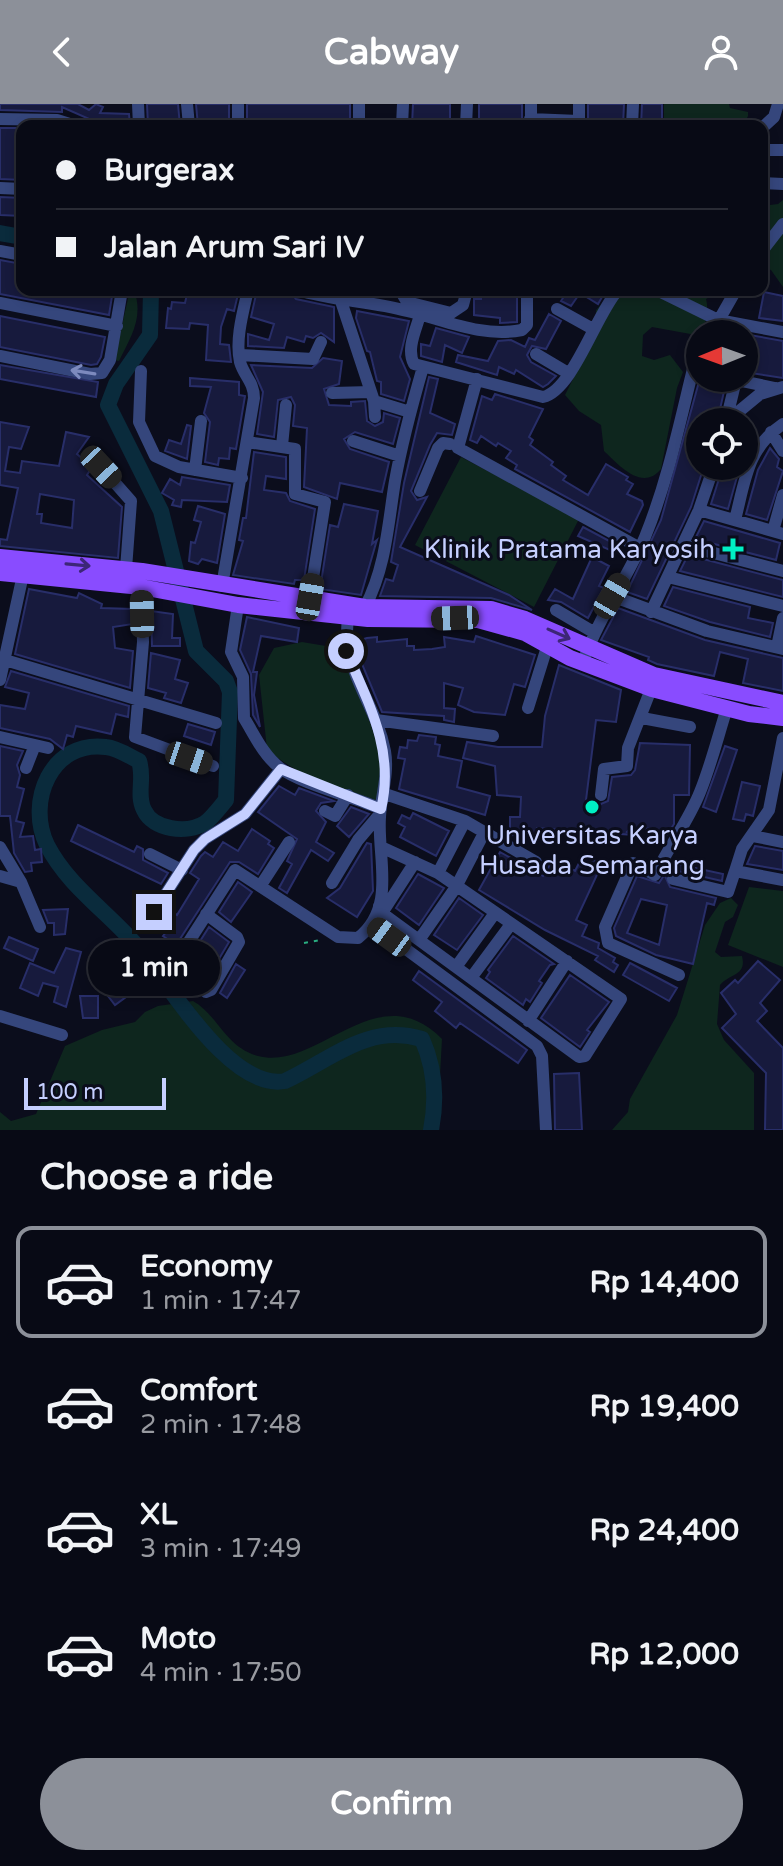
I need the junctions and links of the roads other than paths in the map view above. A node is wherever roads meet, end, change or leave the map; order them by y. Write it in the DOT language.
graph roads {
  1 [pos="778,104"];
  2 [pos="0,119"];
  3 [pos="57,120"];
  4 [pos="768,122"];
  5 [pos="783,224"];
  6 [pos="768,243"];
  7 [pos="121,296"];
  8 [pos="246,296"];
  9 [pos="342,296"];
  10 [pos="406,296"];
  11 [pos="465,296"];
  12 [pos="527,296"];
  13 [pos="614,296"];
  14 [pos="669,296"];
  15 [pos="732,296"];
  16 [pos="0,303"];
  17 [pos="557,309"];
  18 [pos="420,315"];
  19 [pos="718,320"];
  20 [pos="117,326"];
  21 [pos="758,327"];
  22 [pos="593,329"];
  23 [pos="783,332"];
  24 [pos="321,342"];
  25 [pos="536,354"];
  26 [pos="240,355"];
  27 [pos="0,356"];
  28 [pos="423,367"];
  29 [pos="141,371"];
  30 [pos="568,373"];
  31 [pos="477,379"];
  32 [pos="758,383"];
  33 [pos="779,387"];
  34 [pos="690,392"];
  35 [pos="332,393"];
  36 [pos="373,397"];
  37 [pos="286,405"];
  38 [pos="745,408"];
  39 [pos="410,412"];
  40 [pos="375,417"];
  41 [pos="201,421"];
  42 [pos="783,424"];
  43 [pos="771,432"];
  44 [pos="353,441"];
  45 [pos="247,442"];
  46 [pos="454,445"];
  47 [pos="282,446"];
  48 [pos="783,451"];
  49 [pos="400,456"];
  50 [pos="101,467"];
  51 [pos="195,470"];
  52 [pos="242,478"];
  53 [pos="709,480"];
  54 [pos="420,491"];
  55 [pos="783,495"];
  56 [pos="699,510"];
  57 [pos="735,520"];
  58 [pos="778,533"];
  59 [pos="683,545"];
  60 [pos="640,548"];
  61 [pos="0,557"];
  62 [pos="25,559"];
  63 [pos="783,571"];
  64 [pos="0,573"];
  65 [pos="136,576"];
  66 [pos="23,577"];
  67 [pos="668,577"];
  68 [pos="212,590"];
  69 [pos="612,596"];
  70 [pos="310,597"];
  71 [pos="238,605"];
  72 [pos="783,606"];
  73 [pos="355,609"];
  74 [pos="556,610"];
  75 [pos="651,612"];
  76 [pos="783,618"];
  77 [pos="525,626"];
  78 [pos="547,647"];
  79 [pos="589,647"];
  80 [pos="780,648"];
  81 [pos="5,660"];
  82 [pos="0,680"];
  83 [pos="653,682"];
  84 [pos="139,698"];
  85 [pos="783,703"];
  86 [pos="528,708"];
  87 [pos="727,708"];
  88 [pos="642,718"];
  89 [pos="783,718"];
  90 [pos="376,720"];
  91 [pos="216,723"];
  92 [pos="690,727"];
  93 [pos="493,736"];
  94 [pos="0,737"];
  95 [pos="783,738"];
  96 [pos="213,766"];
  97 [pos="26,768"];
  98 [pos="281,769"];
  99 [pos="385,794"];
  100 [pos="348,795"];
  101 [pos="601,795"];
  102 [pos="777,797"];
  103 [pos="325,811"];
  104 [pos="380,812"];
  105 [pos="465,821"];
  106 [pos="484,833"];
  107 [pos="753,836"];
  108 [pos="289,842"];
  109 [pos="783,842"];
  110 [pos="0,847"];
  111 [pos="381,847"];
  112 [pos="150,854"];
  113 [pos="415,862"];
  114 [pos="536,862"];
  115 [pos="182,870"];
  116 [pos="735,871"];
  117 [pos="438,873"];
  118 [pos="0,876"];
  119 [pos="673,879"];
  120 [pos="783,880"];
  121 [pos="21,882"];
  122 [pos="332,883"];
  123 [pos="261,885"];
  124 [pos="456,887"];
  125 [pos="380,910"];
  126 [pos="154,912"];
  127 [pos="495,913"];
  128 [pos="206,914"];
  129 [pos="372,924"];
  130 [pos="511,924"];
  131 [pos="40,927"];
  132 [pos="419,940"];
  133 [pos="567,961"];
  134 [pos="456,967"];
  135 [pos="679,975"];
  136 [pos="471,978"];
  137 [pos="0,1016"];
  138 [pos="528,1021"];
  139 [pos="62,1035"];
  140 [pos="546,1130"];
  1 -- 4 [label="street"];
  2 -- 3 [label="street"];
  5 -- 6 [label="street"];
  7 -- 20 [label="street"];
  8 -- 26 [label="street"];
  9 -- 18 [label="street"];
  9 -- 36 [label="street"];
  10 -- 11 [label="street"];
  12 -- 18 [label="street"];
  13 -- 22 [label="street"];
  14 -- 19 [label="street"];
  15 -- 19 [label="street"];
  16 -- 20 [label="street"];
  17 -- 22 [label="street"];
  18 -- 28 [label="street"];
  20 -- 27 [label="street, one-way"];
  21 -- 23 [label="street"];
  22 -- 30 [label="street"];
  24 -- 26 [label="street"];
  25 -- 30 [label="street"];
  26 -- 45 [label="street"];
  28 -- 31 [label="street"];
  28 -- 39 [label="street"];
  29 -- 51 [label="street"];
  30 -- 31 [label="street"];
  31 -- 46 [label="street"];
  32 -- 33 [label="street"];
  33 -- 38 [label="street"];
  34 -- 60 [label="street"];
  35 -- 36 [label="street"];
  36 -- 39 [label="street"];
  36 -- 40 [label="street"];
  37 -- 47 [label="street"];
  39 -- 49 [label="street"];
  41 -- 51 [label="street"];
  42 -- 43 [label="street"];
  43 -- 48 [label="street"];
  43 -- 57 [label="street"];
  44 -- 49 [label="street"];
  45 -- 47 [label="street"];
  45 -- 52 [label="street"];
  46 -- 54 [label="street"];
  46 -- 60 [label="street"];
  47 -- 70 [label="street"];
  49 -- 73 [label="street"];
  50 -- 65 [label="street"];
  51 -- 52 [label="street"];
  52 -- 68 [label="street"];
  53 -- 56 [label="street"];
  55 -- 58 [label="street"];
  56 -- 57 [label="street"];
  56 -- 59 [label="street"];
  57 -- 58 [label="street"];
  59 -- 63 [label="street"];
  59 -- 67 [label="street"];
  60 -- 69 [label="street"];
  61 -- 62 [label="main road"];
  62 -- 65 [label="main road, one-way"];
  62 -- 66 [label="street"];
  64 -- 66 [label="main road"];
  65 -- 66 [label="main road"];
  65 -- 68 [label="main road"];
  65 -- 84 [label="street"];
  66 -- 81 [label="street"];
  67 -- 72 [label="street"];
  67 -- 75 [label="street"];
  68 -- 70 [label="main road"];
  68 -- 71 [label="main road"];
  69 -- 75 [label="street"];
  69 -- 79 [label="street"];
  70 -- 73 [label="main road"];
  71 -- 73 [label="main road"];
  71 -- 98 [label="street"];
  73 -- 77 [label="main road"];
  73 -- 90 [label="street"];
  74 -- 79 [label="street"];
  75 -- 80 [label="street"];
  76 -- 80 [label="street"];
  77 -- 78 [label="main road"];
  77 -- 79 [label="main road, one-way"];
  78 -- 79 [label="main road"];
  78 -- 86 [label="street"];
  79 -- 83 [label="main road"];
  81 -- 82 [label="street"];
  81 -- 84 [label="street"];
  83 -- 85 [label="main road"];
  83 -- 87 [label="main road"];
  83 -- 88 [label="street"];
  84 -- 91 [label="street"];
  84 -- 96 [label="street"];
  87 -- 89 [label="main road"];
  87 -- 135 [label="street"];
  88 -- 92 [label="street"];
  88 -- 101 [label="street"];
  90 -- 93 [label="street"];
  90 -- 99 [label="street"];
  94 -- 97 [label="street"];
  95 -- 102 [label="street"];
  98 -- 100 [label="street"];
  98 -- 115 [label="street"];
  99 -- 104 [label="street"];
  99 -- 105 [label="street"];
  100 -- 103 [label="street"];
  100 -- 104 [label="street"];
  102 -- 107 [label="street"];
  104 -- 111 [label="street"];
  104 -- 122 [label="street"];
  105 -- 106 [label="street"];
  105 -- 117 [label="street"];
  106 -- 114 [label="street"];
  106 -- 124 [label="street"];
  107 -- 109 [label="street"];
  107 -- 116 [label="street"];
  108 -- 123 [label="street"];
  110 -- 121 [label="street"];
  111 -- 113 [label="street"];
  111 -- 125 [label="street"];
  112 -- 115 [label="street"];
  113 -- 117 [label="street"];
  113 -- 125 [label="street"];
  115 -- 126 [label="street"];
  116 -- 119 [label="street"];
  116 -- 120 [label="street"];
  117 -- 124 [label="street"];
  118 -- 121 [label="street"];
  121 -- 131 [label="street"];
  123 -- 128 [label="street"];
  123 -- 129 [label="street"];
  124 -- 127 [label="street"];
  124 -- 132 [label="street"];
  125 -- 129 [label="street"];
  125 -- 132 [label="street"];
  127 -- 130 [label="street"];
  127 -- 134 [label="street"];
  128 -- 128 [label="street"];
  129 -- 140 [label="street"];
  130 -- 133 [label="street"];
  130 -- 136 [label="street"];
  132 -- 134 [label="street"];
  133 -- 138 [label="street"];
  133 -- 138 [label="street"];
  134 -- 136 [label="street"];
  136 -- 138 [label="street"];
  137 -- 139 [label="street"];
}
